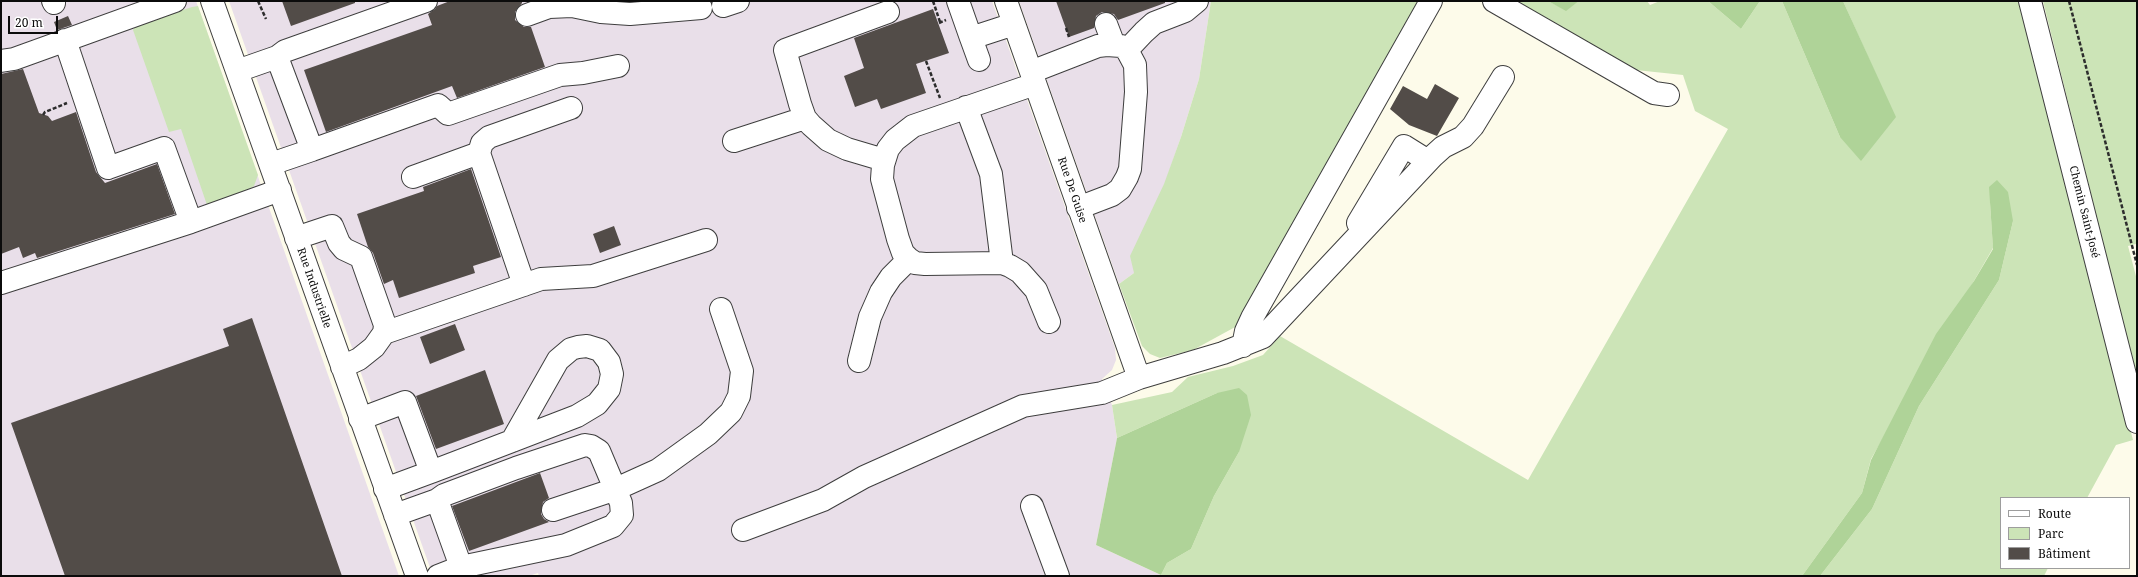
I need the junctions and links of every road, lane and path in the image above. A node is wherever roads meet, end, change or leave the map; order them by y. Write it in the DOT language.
graph roads {
  1 [pos="175,1"];
  2 [pos="212,1"];
  3 [pos="258,1"];
  4 [pos="426,1"];
  5 [pos="933,1"];
  6 [pos="958,1"];
  7 [pos="1006,1"];
  8 [pos="1197,1"];
  9 [pos="1431,1"];
  10 [pos="1494,1"];
  11 [pos="2030,1"];
  12 [pos="2069,1"];
  13 [pos="548,4"];
  14 [pos="148,6"];
  15 [pos="701,8"];
  16 [pos="888,12"];
  17 [pos="527,15"];
  18 [pos="266,19"];
  19 [pos="945,21"];
  20 [pos="1014,24"];
  21 [pos="1106,24"];
  22 [pos="1066,28"];
  23 [pos="972,38"];
  24 [pos="65,40"];
  25 [pos="1070,42"];
  26 [pos="1121,48"];
  27 [pos="278,56"];
  28 [pos="979,60"];
  29 [pos="1,61"];
  30 [pos="926,61"];
  31 [pos="618,66"];
  32 [pos="237,71"];
  33 [pos="1503,77"];
  34 [pos="1033,78"];
  35 [pos="934,83"];
  36 [pos="1668,95"];
  37 [pos="64,105"];
  38 [pos="966,107"];
  39 [pos="571,108"];
  40 [pos="43,115"];
  41 [pos="805,118"];
  42 [pos="734,141"];
  43 [pos="312,150"];
  44 [pos="479,153"];
  45 [pos="884,160"];
  46 [pos="1428,161"];
  47 [pos="271,164"];
  48 [pos="413,177"];
  49 [pos="280,190"];
  50 [pos="1078,208"];
  51 [pos="190,222"];
  52 [pos="296,238"];
  53 [pos="706,240"];
  54 [pos="1338,258"];
  55 [pos="909,259"];
  56 [pos="1002,263"];
  57 [pos="2137,265"];
  58 [pos="1,283"];
  59 [pos="524,284"];
  60 [pos="721,309"];
  61 [pos="1049,322"];
  62 [pos="384,333"];
  63 [pos="1243,346"];
  64 [pos="859,360"];
  65 [pos="342,367"];
  66 [pos="1139,378"];
  67 [pos="360,419"];
  68 [pos="2137,422"];
  69 [pos="512,441"];
  70 [pos="431,472"];
  71 [pos="386,489"];
  72 [pos="616,489"];
  73 [pos="437,500"];
  74 [pos="1032,506"];
  75 [pos="553,510"];
  76 [pos="395,515"];
  77 [pos="743,530"];
  78 [pos="461,567"];
  79 [pos="416,576"];
  80 [pos="438,576"];
  81 [pos="1058,576"];
  1 -- 14 [label="street"];
  2 -- 32 [label="street, Rue Industrielle"];
  3 -- 18 [label="path"];
  4 -- 27 [label="street"];
  5 -- 19 [label="path"];
  6 -- 23 [label="street"];
  7 -- 20 [label="street, Rue De Guise"];
  8 -- 26 [label="street"];
  9 -- 63 [label="street"];
  10 -- 36 [label="street"];
  11 -- 68 [label="street, Chemin Saint-José"];
  12 -- 57 [label="path"];
  13 -- 15 [label="street"];
  13 -- 17 [label="street"];
  14 -- 24 [label="street"];
  16 -- 41 [label="street"];
  20 -- 23 [label="street"];
  20 -- 34 [label="street, Rue De Guise"];
  21 -- 26 [label="street"];
  22 -- 25 [label="path"];
  23 -- 28 [label="street"];
  24 -- 29 [label="street"];
  24 -- 51 [label="street"];
  26 -- 34 [label="street"];
  26 -- 50 [label="street"];
  27 -- 32 [label="street"];
  27 -- 43 [label="street"];
  30 -- 35 [label="path"];
  31 -- 43 [label="street"];
  32 -- 47 [label="street, Rue Industrielle"];
  33 -- 46 [label="street"];
  34 -- 38 [label="street"];
  34 -- 50 [label="street, Rue De Guise"];
  37 -- 40 [label="path"];
  38 -- 45 [label="street"];
  38 -- 56 [label="street"];
  39 -- 44 [label="street"];
  41 -- 42 [label="street"];
  41 -- 45 [label="street"];
  43 -- 47 [label="street"];
  44 -- 48 [label="street"];
  44 -- 59 [label="street"];
  45 -- 55 [label="street"];
  46 -- 54 [label="street"];
  46 -- 54 [label="street"];
  47 -- 49 [label="street, Rue Industrielle"];
  49 -- 51 [label="street"];
  49 -- 52 [label="street, Rue Industrielle"];
  50 -- 66 [label="street, Rue De Guise"];
  51 -- 58 [label="street"];
  52 -- 62 [label="street"];
  52 -- 65 [label="street, Rue Industrielle"];
  53 -- 59 [label="street"];
  54 -- 63 [label="street"];
  55 -- 56 [label="street"];
  55 -- 64 [label="street"];
  56 -- 61 [label="street"];
  59 -- 62 [label="street"];
  60 -- 72 [label="street"];
  62 -- 65 [label="street"];
  63 -- 66 [label="street"];
  65 -- 67 [label="street, Rue Industrielle"];
  66 -- 77 [label="street"];
  67 -- 70 [label="street"];
  67 -- 71 [label="street, Rue Industrielle"];
  69 -- 69 [label="street"];
  69 -- 70 [label="street"];
  70 -- 71 [label="street"];
  71 -- 76 [label="street, Rue Industrielle"];
  72 -- 73 [label="street"];
  72 -- 75 [label="street"];
  72 -- 78 [label="street"];
  73 -- 76 [label="street"];
  73 -- 78 [label="street"];
  74 -- 81 [label="street"];
  76 -- 79 [label="street, Rue Industrielle"];
  78 -- 80 [label="street"];
}
